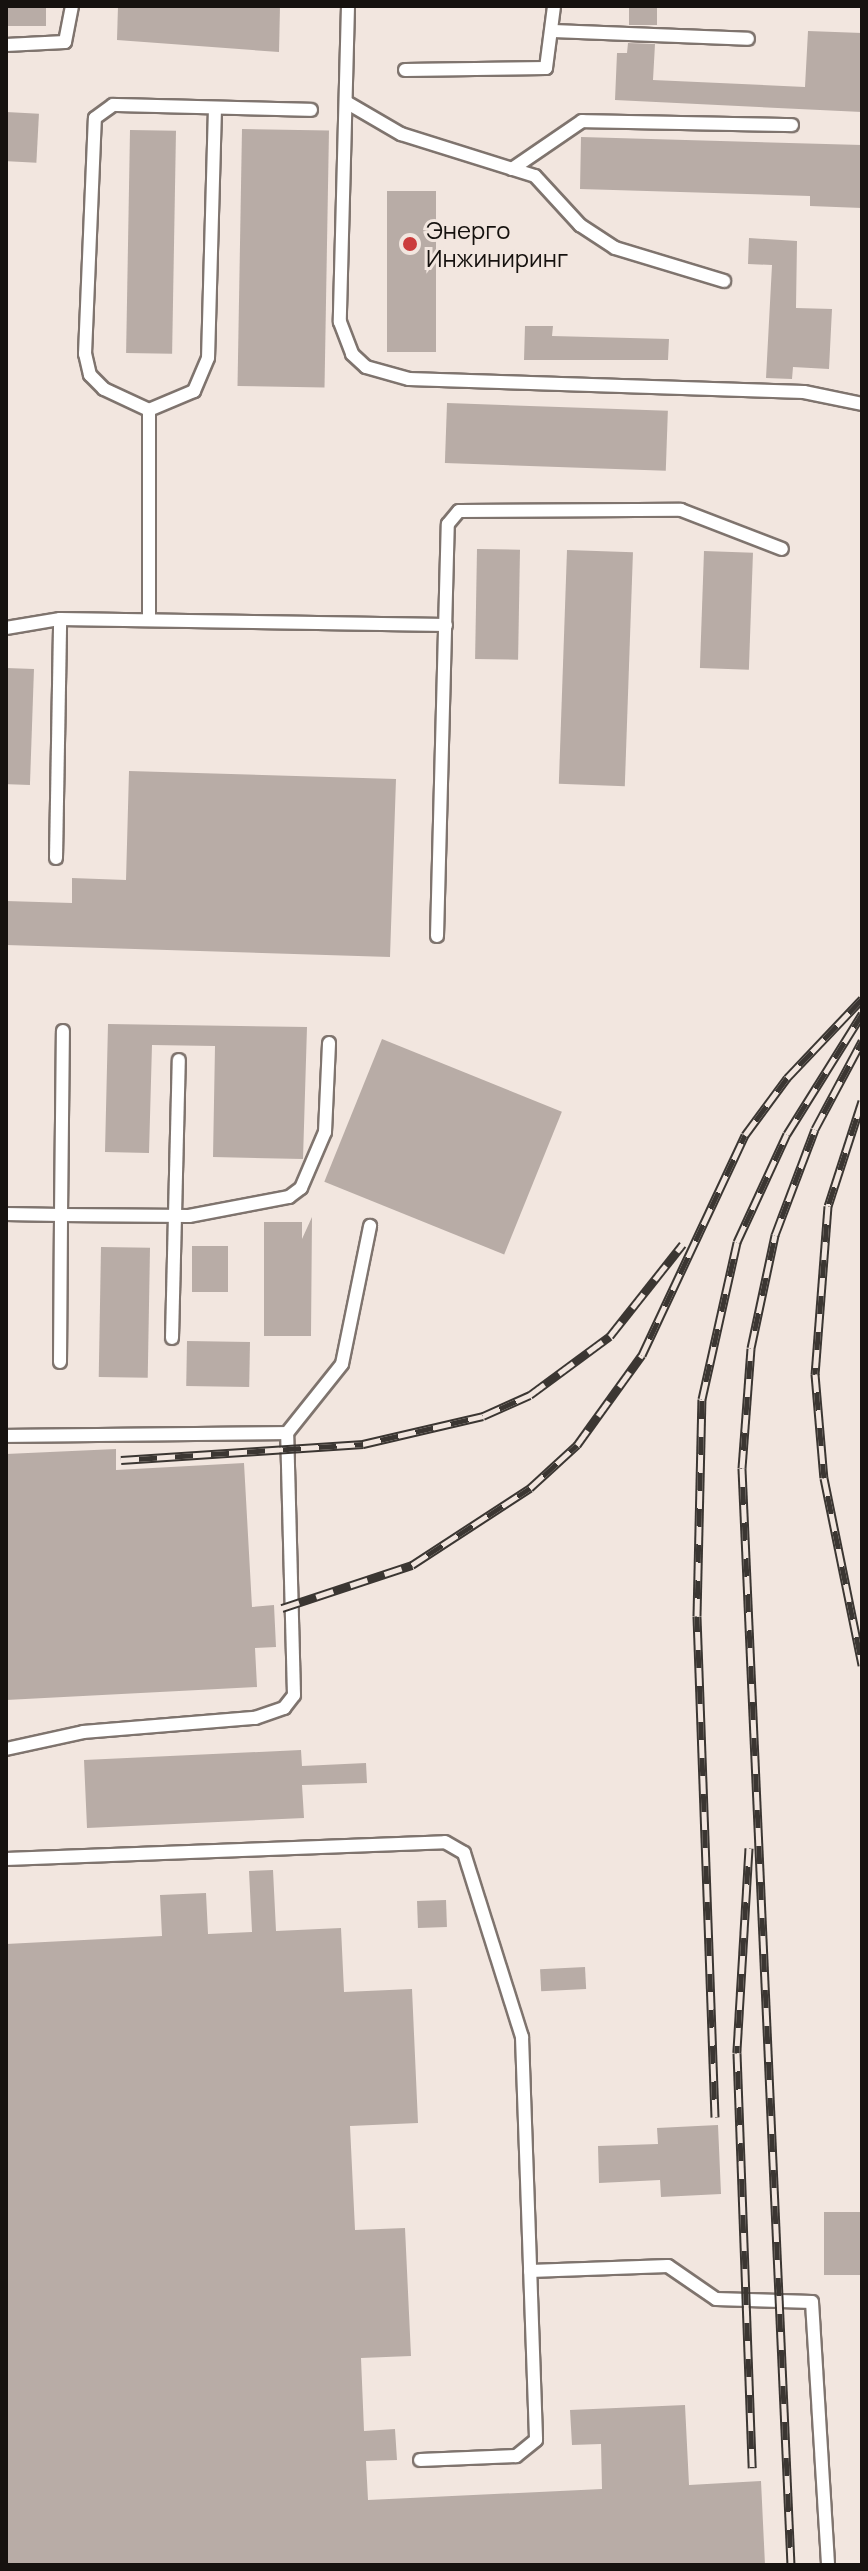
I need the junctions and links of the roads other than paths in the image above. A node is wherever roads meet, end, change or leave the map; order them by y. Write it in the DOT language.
graph roads {
  1 [pos="72,6"];
  2 [pos="348,6"];
  3 [pos="554,6"];
  4 [pos="553,31"];
  5 [pos="748,39"];
  6 [pos="6,45"];
  7 [pos="405,70"];
  8 [pos="346,102"];
  9 [pos="215,108"];
  10 [pos="311,110"];
  11 [pos="792,125"];
  12 [pos="512,169"];
  13 [pos="724,281"];
  14 [pos="862,404"];
  15 [pos="149,410"];
  16 [pos="782,549"];
  17 [pos="60,619"];
  18 [pos="149,620"];
  19 [pos="446,625"];
  20 [pos="6,628"];
  21 [pos="56,858"];
  22 [pos="437,936"];
  23 [pos="63,1031"];
  24 [pos="329,1043"];
  25 [pos="179,1060"];
  26 [pos="6,1214"];
  27 [pos="61,1215"];
  28 [pos="175,1216"];
  29 [pos="370,1226"];
  30 [pos="172,1338"];
  31 [pos="60,1362"];
  32 [pos="287,1433"];
  33 [pos="6,1436"];
  34 [pos="6,1749"];
  35 [pos="6,1859"];
  36 [pos="530,2271"];
  37 [pos="420,2460"];
  38 [pos="828,2565"];
  1 -- 6 [label="lane"];
  2 -- 8 [label="lane"];
  3 -- 4 [label="lane"];
  4 -- 5 [label="lane"];
  4 -- 7 [label="lane"];
  8 -- 12 [label="lane"];
  8 -- 14 [label="lane"];
  9 -- 10 [label="lane"];
  9 -- 15 [label="lane"];
  9 -- 15 [label="lane"];
  11 -- 12 [label="lane"];
  12 -- 13 [label="lane"];
  15 -- 18 [label="lane"];
  16 -- 19 [label="lane"];
  17 -- 18 [label="lane"];
  17 -- 20 [label="lane"];
  17 -- 21 [label="lane"];
  18 -- 19 [label="lane"];
  19 -- 22 [label="lane"];
  23 -- 27 [label="lane"];
  24 -- 28 [label="lane"];
  25 -- 28 [label="lane"];
  26 -- 27 [label="lane"];
  27 -- 28 [label="lane"];
  27 -- 31 [label="lane"];
  28 -- 30 [label="lane"];
  29 -- 32 [label="lane"];
  32 -- 33 [label="lane"];
  32 -- 34 [label="lane"];
  35 -- 36 [label="lane"];
  36 -- 37 [label="lane"];
  36 -- 38 [label="lane"];
}
